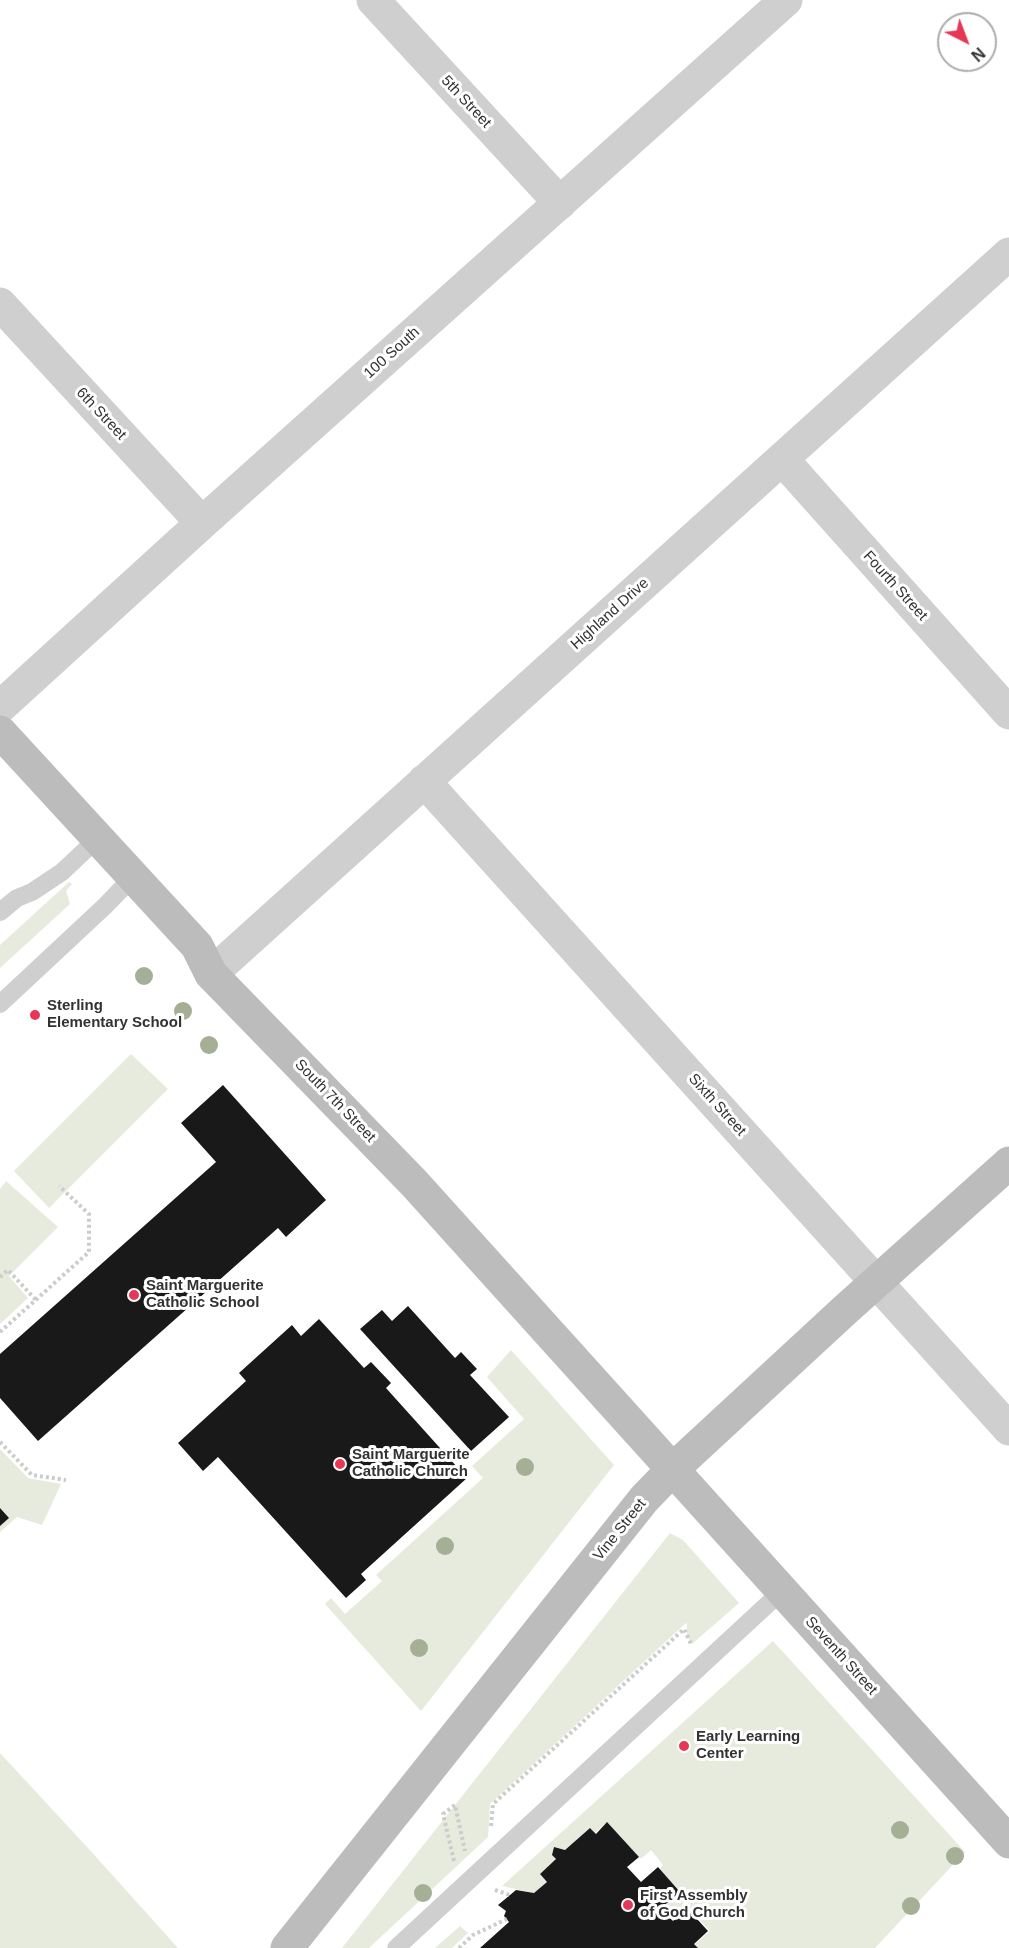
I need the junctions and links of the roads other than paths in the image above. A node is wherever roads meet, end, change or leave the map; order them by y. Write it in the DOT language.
graph roads {
  1 [pos="373,0"];
  2 [pos="786,0"];
  3 [pos="560,203"];
  4 [pos="1009,254"];
  5 [pos="0,304"];
  6 [pos="782,459"];
  7 [pos="202,523"];
  8 [pos="0,707"];
  9 [pos="1009,713"];
  10 [pos="0,732"];
  11 [pos="424,781"];
  12 [pos="97,838"];
  13 [pos="133,877"];
  14 [pos="0,889"];
  15 [pos="17,898"];
  16 [pos="0,912"];
  17 [pos="211,974"];
  18 [pos="0,1004"];
  19 [pos="1009,1163"];
  20 [pos="877,1282"];
  21 [pos="1009,1429"];
  22 [pos="673,1469"];
  23 [pos="782,1591"];
  24 [pos="1009,1842"];
  25 [pos="287,1948"];
  26 [pos="396,1948"];
  1 -- 3 [label="street, 5th Street"];
  2 -- 3 [label="street, 100 South"];
  3 -- 7 [label="street, 100 South"];
  4 -- 6 [label="street, Highland Drive"];
  5 -- 7 [label="street, 6th Street"];
  6 -- 9 [label="street, Fourth Street"];
  6 -- 11 [label="street, Highland Drive"];
  7 -- 8 [label="street, 100 South"];
  10 -- 12 [label="street, South 7th Street"];
  11 -- 17 [label="street, Highland Drive"];
  11 -- 20 [label="street, Sixth Street"];
  12 -- 13 [label="street, South 7th Street"];
  12 -- 15 [label="lane"];
  13 -- 17 [label="street, South 7th Street"];
  13 -- 18 [label="lane"];
  14 -- 15 [label="lane"];
  15 -- 16 [label="lane"];
  17 -- 22 [label="street, South 7th Street"];
  19 -- 20 [label="street, Vine Street"];
  20 -- 21 [label="street, Sixth Street"];
  20 -- 22 [label="street, Vine Street"];
  22 -- 23 [label="street, Seventh Street"];
  22 -- 25 [label="street, Vine Street"];
  23 -- 24 [label="street, Seventh Street"];
  23 -- 26 [label="lane"];
}
